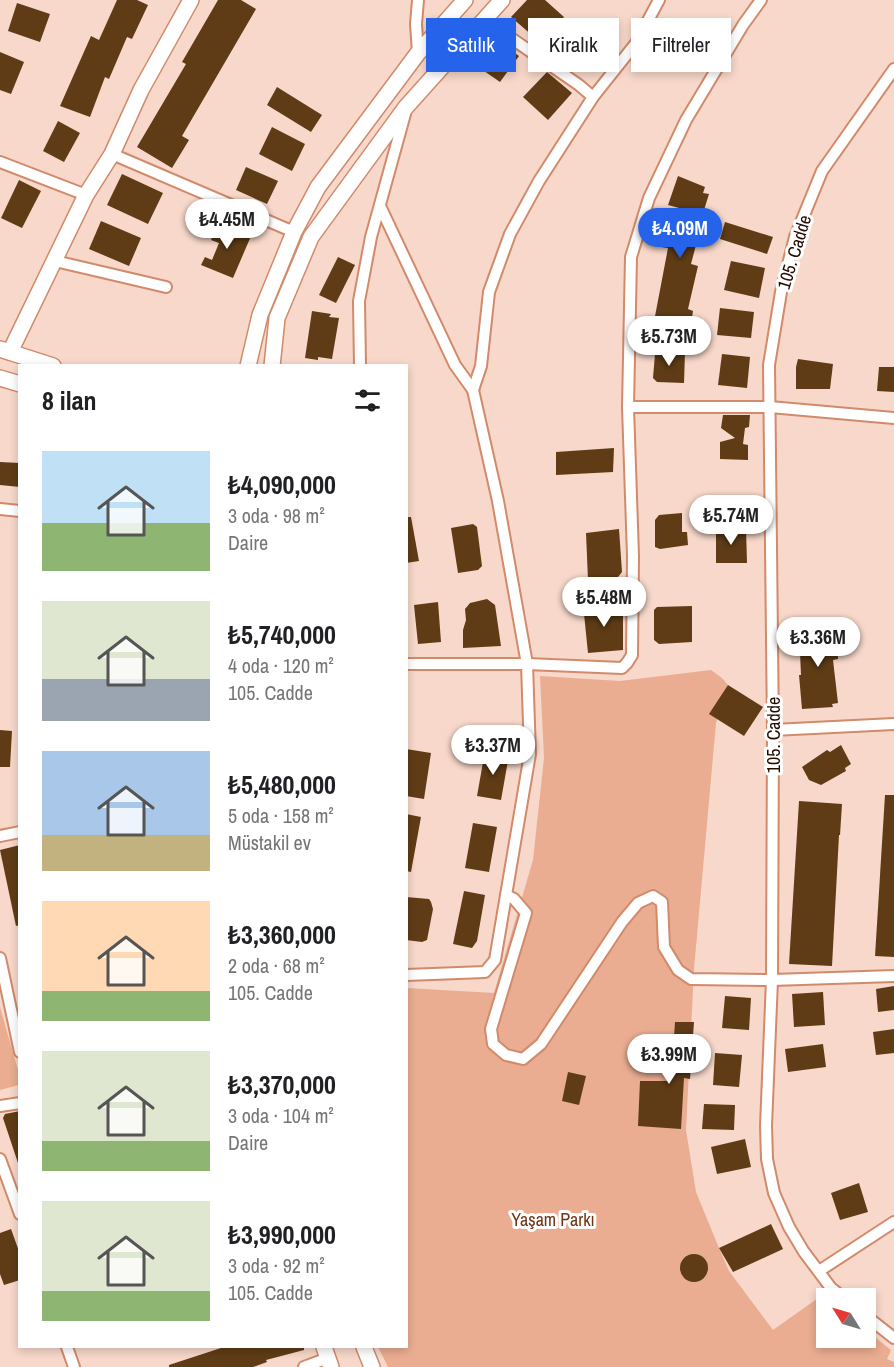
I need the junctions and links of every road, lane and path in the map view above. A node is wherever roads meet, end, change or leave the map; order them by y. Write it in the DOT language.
graph roads {
  1 [pos="191,0"];
  2 [pos="418,0"];
  3 [pos="465,0"];
  4 [pos="502,0"];
  5 [pos="659,0"];
  6 [pos="761,0"];
  7 [pos="486,18"];
  8 [pos="516,42"];
  9 [pos="418,53"];
  10 [pos="894,69"];
  11 [pos="437,72"];
  12 [pos="592,97"];
  13 [pos="406,107"];
  14 [pos="112,154"];
  15 [pos="0,162"];
  16 [pos="86,195"];
  17 [pos="380,206"];
  18 [pos="294,232"];
  19 [pos="55,261"];
  20 [pos="166,286"];
  21 [pos="252,348"];
  22 [pos="5,350"];
  23 [pos="47,364"];
  24 [pos="242,364"];
  25 [pos="248,364"];
  26 [pos="272,364"];
  27 [pos="360,364"];
  28 [pos="0,378"];
  29 [pos="18,383"];
  30 [pos="473,390"];
  31 [pos="628,407"];
  32 [pos="770,407"];
  33 [pos="894,418"];
  34 [pos="0,509"];
  35 [pos="18,511"];
  36 [pos="408,664"];
  37 [pos="526,664"];
  38 [pos="894,724"];
  39 [pos="773,730"];
  40 [pos="18,832"];
  41 [pos="0,836"];
  42 [pos="506,895"];
  43 [pos="0,958"];
  44 [pos="408,975"];
  45 [pos="894,976"];
  46 [pos="772,980"];
  47 [pos="18,1043"];
  48 [pos="18,1103"];
  49 [pos="0,1106"];
  50 [pos="0,1159"];
  51 [pos="18,1208"];
  52 [pos="894,1222"];
  53 [pos="819,1271"];
  54 [pos="831,1288"];
  55 [pos="876,1324"];
  56 [pos="894,1338"];
  57 [pos="67,1348"];
  58 [pos="364,1348"];
  59 [pos="327,1357"];
  60 [pos="74,1367"];
  61 [pos="304,1367"];
  62 [pos="372,1367"];
  1 -- 14 [label="main road"];
  2 -- 9 [label="street"];
  3 -- 9 [label="main road"];
  4 -- 7 [label="main road"];
  5 -- 12 [label="street"];
  6 -- 31 [label="street"];
  8 -- 12 [label="street"];
  9 -- 18 [label="main road"];
  10 -- 32 [label="street, 105. Cadde"];
  11 -- 13 [label="main road"];
  12 -- 30 [label="street"];
  13 -- 17 [label="street"];
  13 -- 26 [label="main road"];
  14 -- 16 [label="main road"];
  14 -- 18 [label="street"];
  15 -- 16 [label="street"];
  16 -- 19 [label="main road"];
  17 -- 27 [label="street"];
  17 -- 30 [label="street"];
  18 -- 21 [label="main road"];
  19 -- 20 [label="street"];
  19 -- 22 [label="main road"];
  21 -- 24 [label="main road"];
  21 -- 25 [label="main road"];
  22 -- 23 [label="main road"];
  28 -- 29 [label="main road"];
  30 -- 37 [label="street"];
  31 -- 32 [label="street"];
  31 -- 37 [label="street"];
  32 -- 33 [label="street"];
  32 -- 39 [label="street, 105. Cadde"];
  34 -- 35 [label="street"];
  36 -- 37 [label="street"];
  37 -- 42 [label="street"];
  38 -- 39 [label="street"];
  39 -- 46 [label="street, 105. Cadde"];
  40 -- 41 [label="street"];
  42 -- 44 [label="street"];
  42 -- 46 [label="street"];
  43 -- 47 [label="street"];
  45 -- 46 [label="street"];
  46 -- 53 [label="street, 105. Cadde"];
  48 -- 49 [label="street"];
  50 -- 51 [label="street"];
  52 -- 53 [label="street"];
  53 -- 54 [label="street, 105. Cadde"];
  55 -- 56 [label="street"];
  57 -- 60 [label="street"];
  58 -- 62 [label="main road"];
  59 -- 61 [label="street"];
}
